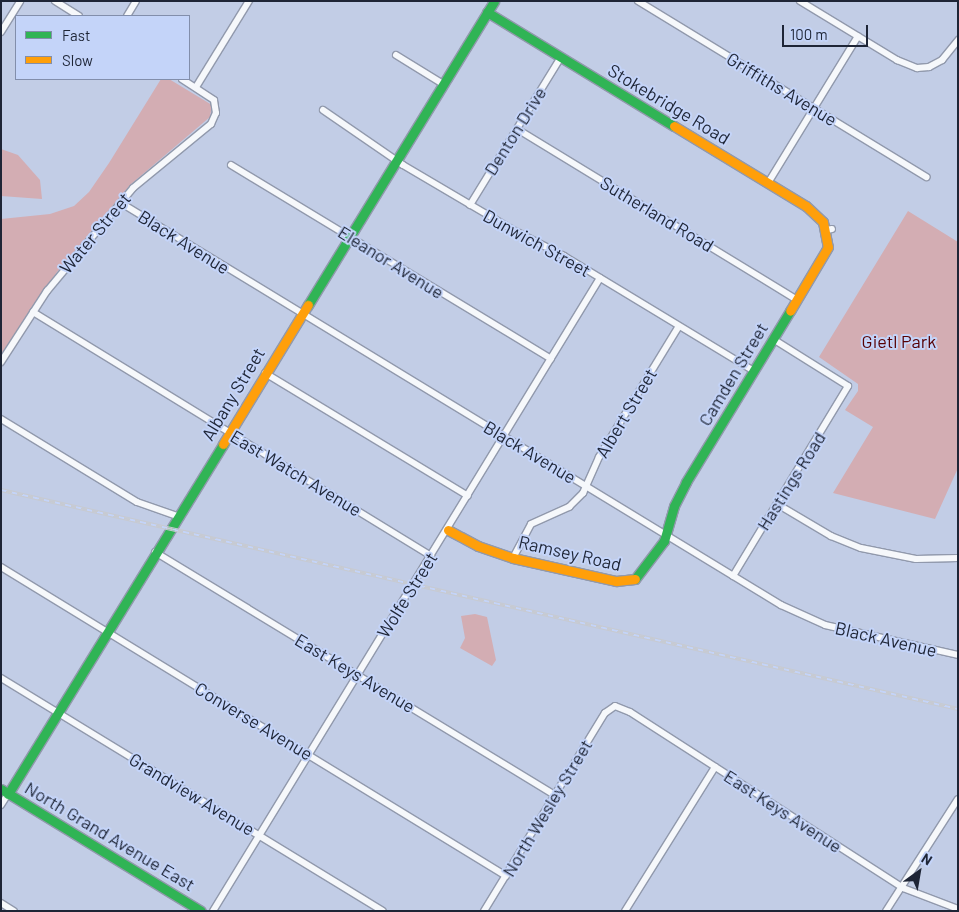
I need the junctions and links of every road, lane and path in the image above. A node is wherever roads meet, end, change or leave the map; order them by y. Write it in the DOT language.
graph roads {
  1 [pos="20,1"];
  2 [pos="55,1"];
  3 [pos="136,1"];
  4 [pos="249,1"];
  5 [pos="494,1"];
  6 [pos="638,1"];
  7 [pos="800,1"];
  8 [pos="487,12"];
  9 [pos="77,15"];
  10 [pos="128,15"];
  11 [pos="1,32"];
  12 [pos="858,36"];
  13 [pos="958,40"];
  14 [pos="396,55"];
  15 [pos="561,57"];
  16 [pos="184,80"];
  17 [pos="443,84"];
  18 [pos="196,87"];
  19 [pos="814,108"];
  20 [pos="323,110"];
  21 [pos="517,129"];
  22 [pos="396,160"];
  23 [pos="231,164"];
  24 [pos="926,177"];
  25 [pos="768,183"];
  26 [pos="121,203"];
  27 [pos="470,205"];
  28 [pos="829,230"];
  29 [pos="349,236"];
  30 [pos="600,278"];
  31 [pos="797,300"];
  32 [pos="33,312"];
  33 [pos="301,313"];
  34 [pos="679,326"];
  35 [pos="774,338"];
  36 [pos="551,359"];
  37 [pos="1,362"];
  38 [pos="754,371"];
  39 [pos="265,373"];
  40 [pos="1,419"];
  41 [pos="229,432"];
  42 [pos="504,436"];
  43 [pos="586,487"];
  44 [pos="468,496"];
  45 [pos="777,504"];
  46 [pos="177,516"];
  47 [pos="448,530"];
  48 [pos="666,535"];
  49 [pos="155,552"];
  50 [pos="431,556"];
  51 [pos="513,558"];
  52 [pos="958,558"];
  53 [pos="1,567"];
  54 [pos="733,576"];
  55 [pos="106,632"];
  56 [pos="958,655"];
  57 [pos="358,675"];
  58 [pos="1,678"];
  59 [pos="612,707"];
  60 [pos="57,713"];
  61 [pos="309,754"];
  62 [pos="715,767"];
  63 [pos="5,791"];
  64 [pos="555,795"];
  65 [pos="958,799"];
  66 [pos="1,805"];
  67 [pos="260,835"];
  68 [pos="506,876"];
  69 [pos="903,888"];
  70 [pos="1,903"];
  71 [pos="958,909"];
  72 [pos="14,911"];
  73 [pos="201,911"];
  74 [pos="213,911"];
  75 [pos="383,911"];
  76 [pos="484,911"];
  77 [pos="626,911"];
  78 [pos="886,911"];
  1 -- 11 [label="street"];
  2 -- 9 [label="street"];
  3 -- 10 [label="street"];
  4 -- 18 [label="street"];
  5 -- 8 [label="street, Albany Street"];
  6 -- 19 [label="street, Griffiths Avenue"];
  7 -- 12 [label="street"];
  8 -- 15 [label="street, Stokebridge Road"];
  8 -- 17 [label="street, Albany Street"];
  12 -- 13 [label="street"];
  12 -- 19 [label="street"];
  14 -- 17 [label="street"];
  15 -- 21 [label="street, Denton Drive"];
  15 -- 25 [label="street, Stokebridge Road"];
  16 -- 18 [label="street"];
  17 -- 22 [label="street, Albany Street"];
  18 -- 26 [label="street, Water Street"];
  19 -- 24 [label="street, Griffiths Avenue"];
  19 -- 25 [label="street"];
  20 -- 22 [label="street, Dunwich Street"];
  21 -- 27 [label="street, Denton Drive"];
  21 -- 31 [label="street, Sutherland Road"];
  22 -- 27 [label="street, Dunwich Street"];
  22 -- 29 [label="street, Albany Street"];
  23 -- 29 [label="street, Eleanor Avenue"];
  25 -- 28 [label="street, Stokebridge Road"];
  26 -- 32 [label="street, Water Street"];
  26 -- 33 [label="street, Black Avenue"];
  27 -- 30 [label="street, Dunwich Street"];
  28 -- 31 [label="street, Camden Street"];
  29 -- 33 [label="street, Albany Street"];
  29 -- 36 [label="street, Eleanor Avenue"];
  30 -- 34 [label="street, Dunwich Street"];
  30 -- 36 [label="street, Wolfe Street"];
  31 -- 35 [label="street, Camden Street"];
  32 -- 37 [label="street, Water Street"];
  32 -- 41 [label="street, East Watch Avenue"];
  33 -- 39 [label="street, Albany Street"];
  33 -- 42 [label="street, Black Avenue"];
  34 -- 38 [label="street, Dunwich Street"];
  34 -- 43 [label="street, Albert Street"];
  35 -- 38 [label="street, Camden Street"];
  35 -- 45 [label="street, Hastings Road"];
  36 -- 42 [label="street, Wolfe Street"];
  38 -- 48 [label="street, Camden Street"];
  39 -- 41 [label="street, Albany Street"];
  39 -- 44 [label="street"];
  40 -- 46 [label="street"];
  41 -- 46 [label="street, Albany Street"];
  41 -- 50 [label="street, East Watch Avenue"];
  42 -- 43 [label="street, Black Avenue"];
  42 -- 44 [label="street, Wolfe Street"];
  43 -- 48 [label="street, Black Avenue"];
  43 -- 51 [label="street, Albert Street"];
  44 -- 47 [label="street, Wolfe Street"];
  45 -- 52 [label="street"];
  45 -- 54 [label="street, Hastings Road"];
  46 -- 49 [label="street, Albany Street"];
  47 -- 50 [label="street, Wolfe Street"];
  47 -- 51 [label="street, Ramsey Road"];
  48 -- 51 [label="street, Ramsey Road"];
  48 -- 54 [label="street, Black Avenue"];
  49 -- 55 [label="street, Albany Street"];
  49 -- 57 [label="street, East Keys Avenue"];
  50 -- 57 [label="street, Wolfe Street"];
  53 -- 55 [label="street, Converse Avenue"];
  54 -- 56 [label="street, Black Avenue"];
  55 -- 60 [label="street, Albany Street"];
  55 -- 61 [label="street, Converse Avenue"];
  57 -- 61 [label="street, Wolfe Street"];
  57 -- 64 [label="street, East Keys Avenue"];
  58 -- 60 [label="street, Grandview Avenue"];
  59 -- 62 [label="street, East Keys Avenue"];
  59 -- 64 [label="street, North Wesley Street"];
  60 -- 63 [label="street, Albany Street"];
  60 -- 67 [label="street, Grandview Avenue"];
  61 -- 67 [label="street, Wolfe Street"];
  61 -- 68 [label="street, Converse Avenue"];
  62 -- 69 [label="street, East Keys Avenue"];
  62 -- 77 [label="street"];
  63 -- 66 [label="street, Albany Street"];
  63 -- 73 [label="street, North Grand Avenue East"];
  64 -- 68 [label="street, North Wesley Street"];
  65 -- 69 [label="street"];
  67 -- 74 [label="street, Wolfe Street"];
  67 -- 75 [label="street, Grandview Avenue"];
  68 -- 76 [label="street, North Wesley Street"];
  69 -- 71 [label="street, East Keys Avenue"];
  69 -- 78 [label="street"];
  70 -- 72 [label="street"];
}
